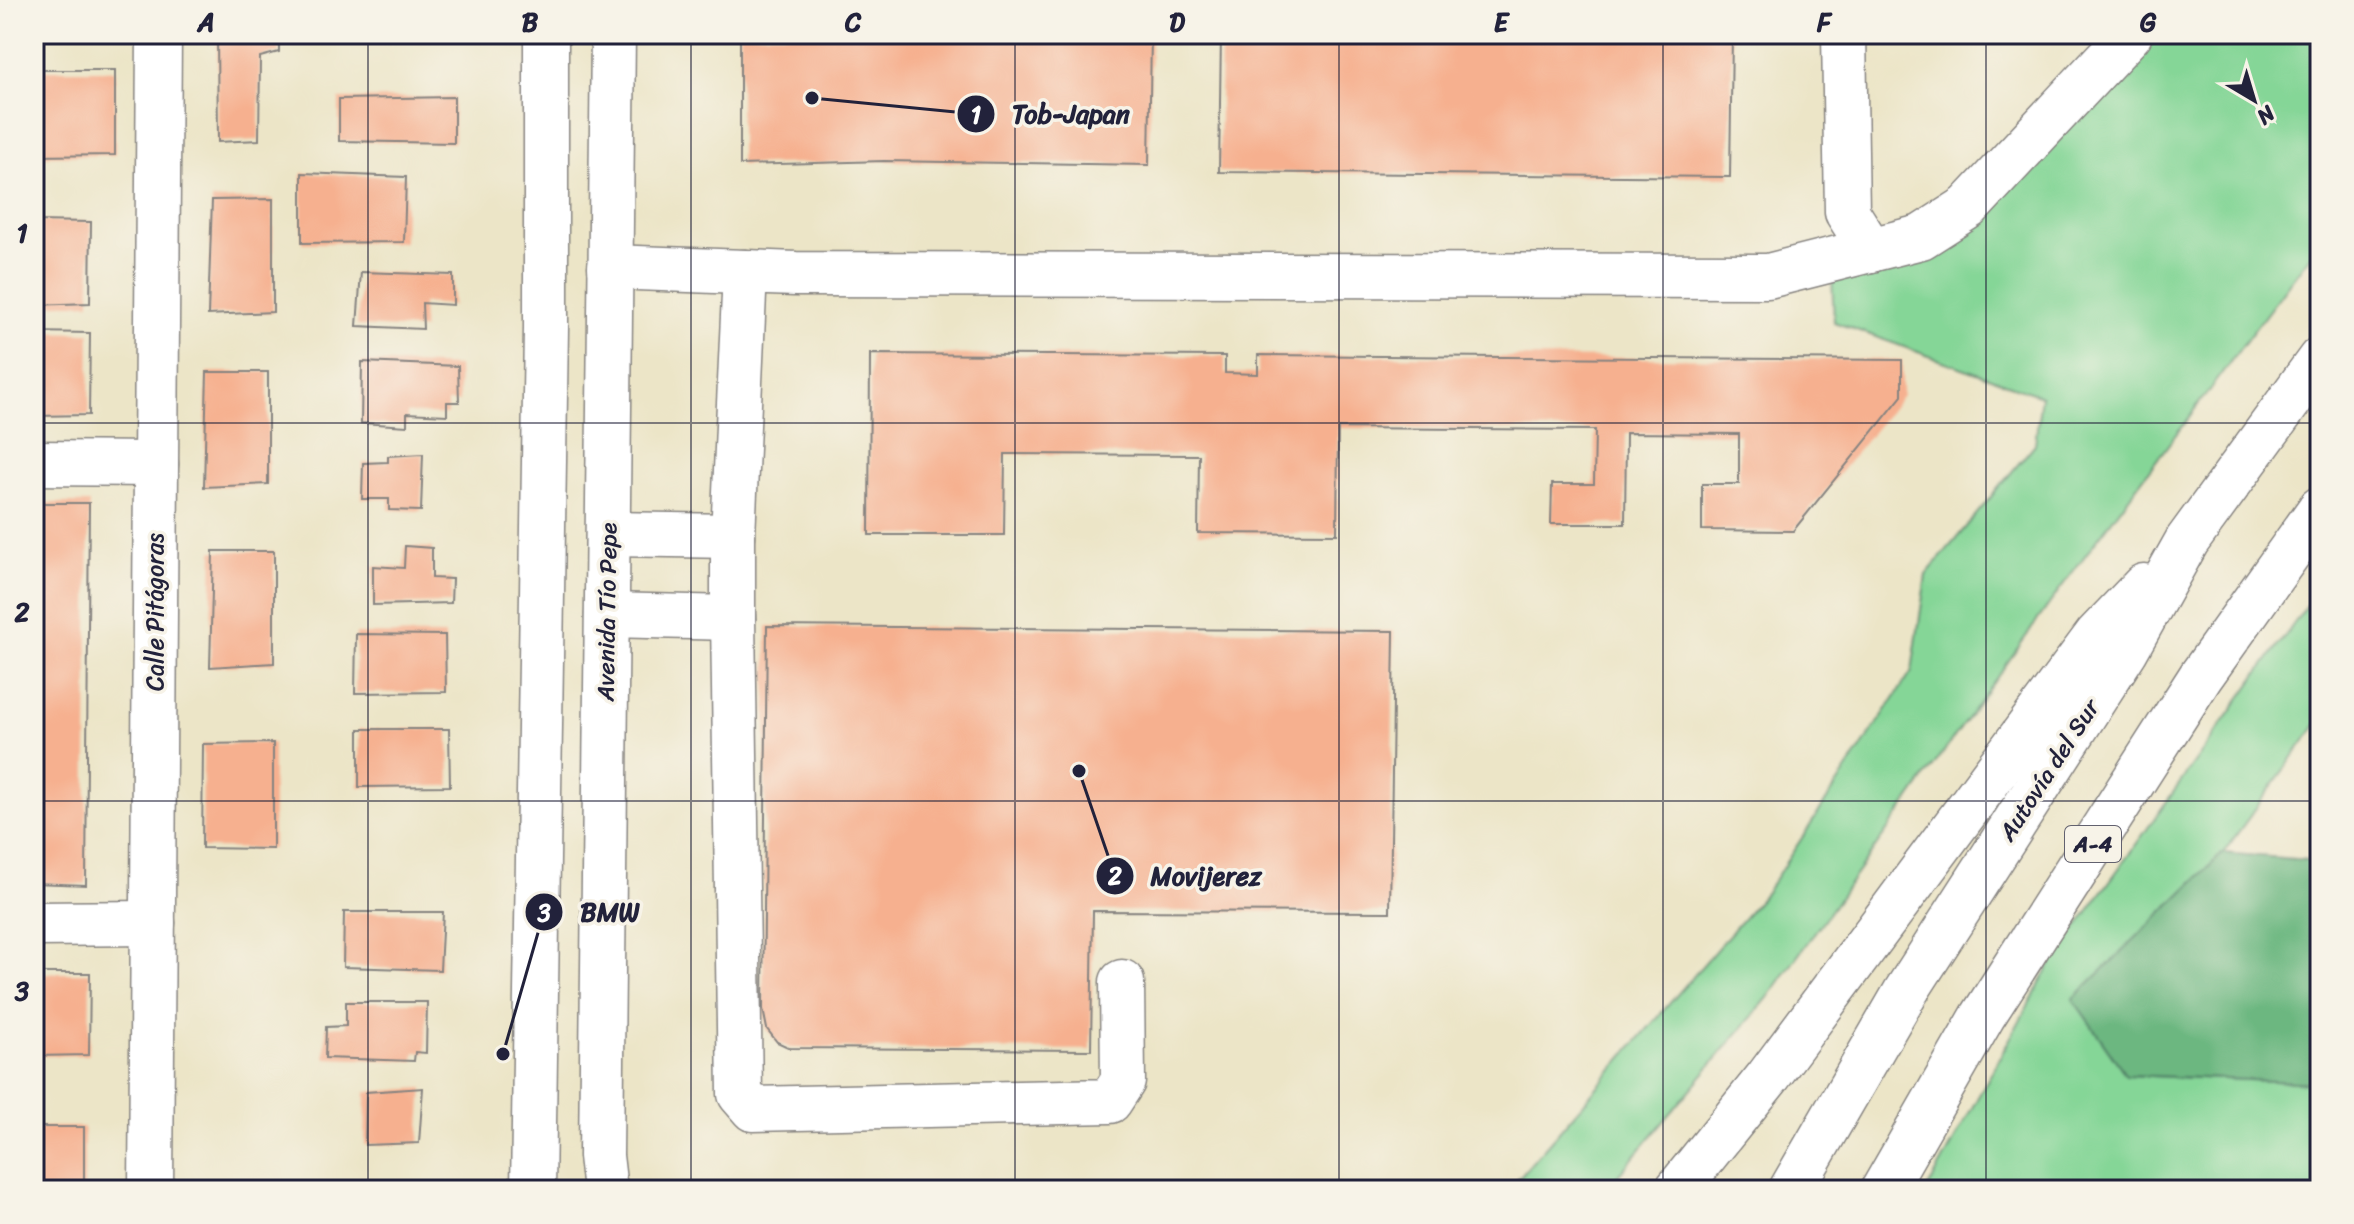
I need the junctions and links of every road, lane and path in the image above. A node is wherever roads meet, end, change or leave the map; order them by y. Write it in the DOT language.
graph roads {
  1 [pos="159,34"];
  2 [pos="546,34"];
  3 [pos="613,34"];
  4 [pos="1844,34"];
  5 [pos="2130,34"];
  6 [pos="1871,250"];
  7 [pos="610,267"];
  8 [pos="745,272"];
  9 [pos="2320,359"];
  10 [pos="34,463"];
  11 [pos="156,464"];
  12 [pos="2320,509"];
  13 [pos="609,534"];
  14 [pos="733,536"];
  15 [pos="2187,541"];
  16 [pos="607,615"];
  17 [pos="733,618"];
  18 [pos="153,923"];
  19 [pos="34,924"];
  20 [pos="1122,982"];
  21 [pos="151,1190"];
  22 [pos="533,1190"];
  23 [pos="605,1190"];
  24 [pos="1677,1190"];
  25 [pos="1791,1190"];
  26 [pos="1883,1190"];
  1 -- 11 [label="main road, Calle Pitágoras"];
  2 -- 22 [label="main road"];
  3 -- 7 [label="main road, Avenida Tío Pepe"];
  4 -- 6 [label="main road"];
  5 -- 6 [label="main road"];
  6 -- 8 [label="main road"];
  7 -- 8 [label="main road"];
  7 -- 13 [label="main road, Avenida Tío Pepe"];
  8 -- 14 [label="main road"];
  9 -- 15 [label="main road, Autovía del Sur"];
  10 -- 11 [label="main road"];
  11 -- 18 [label="main road, Calle Pitágoras"];
  12 -- 26 [label="main road, A-4"];
  13 -- 14 [label="main road"];
  13 -- 16 [label="main road, Avenida Tío Pepe"];
  14 -- 17 [label="main road"];
  15 -- 24 [label="main road"];
  15 -- 25 [label="main road, Autovía del Sur"];
  16 -- 17 [label="main road"];
  16 -- 23 [label="main road, Avenida Tío Pepe"];
  17 -- 20 [label="main road"];
  18 -- 19 [label="main road"];
  18 -- 21 [label="main road, Calle Pitágoras"];
}
